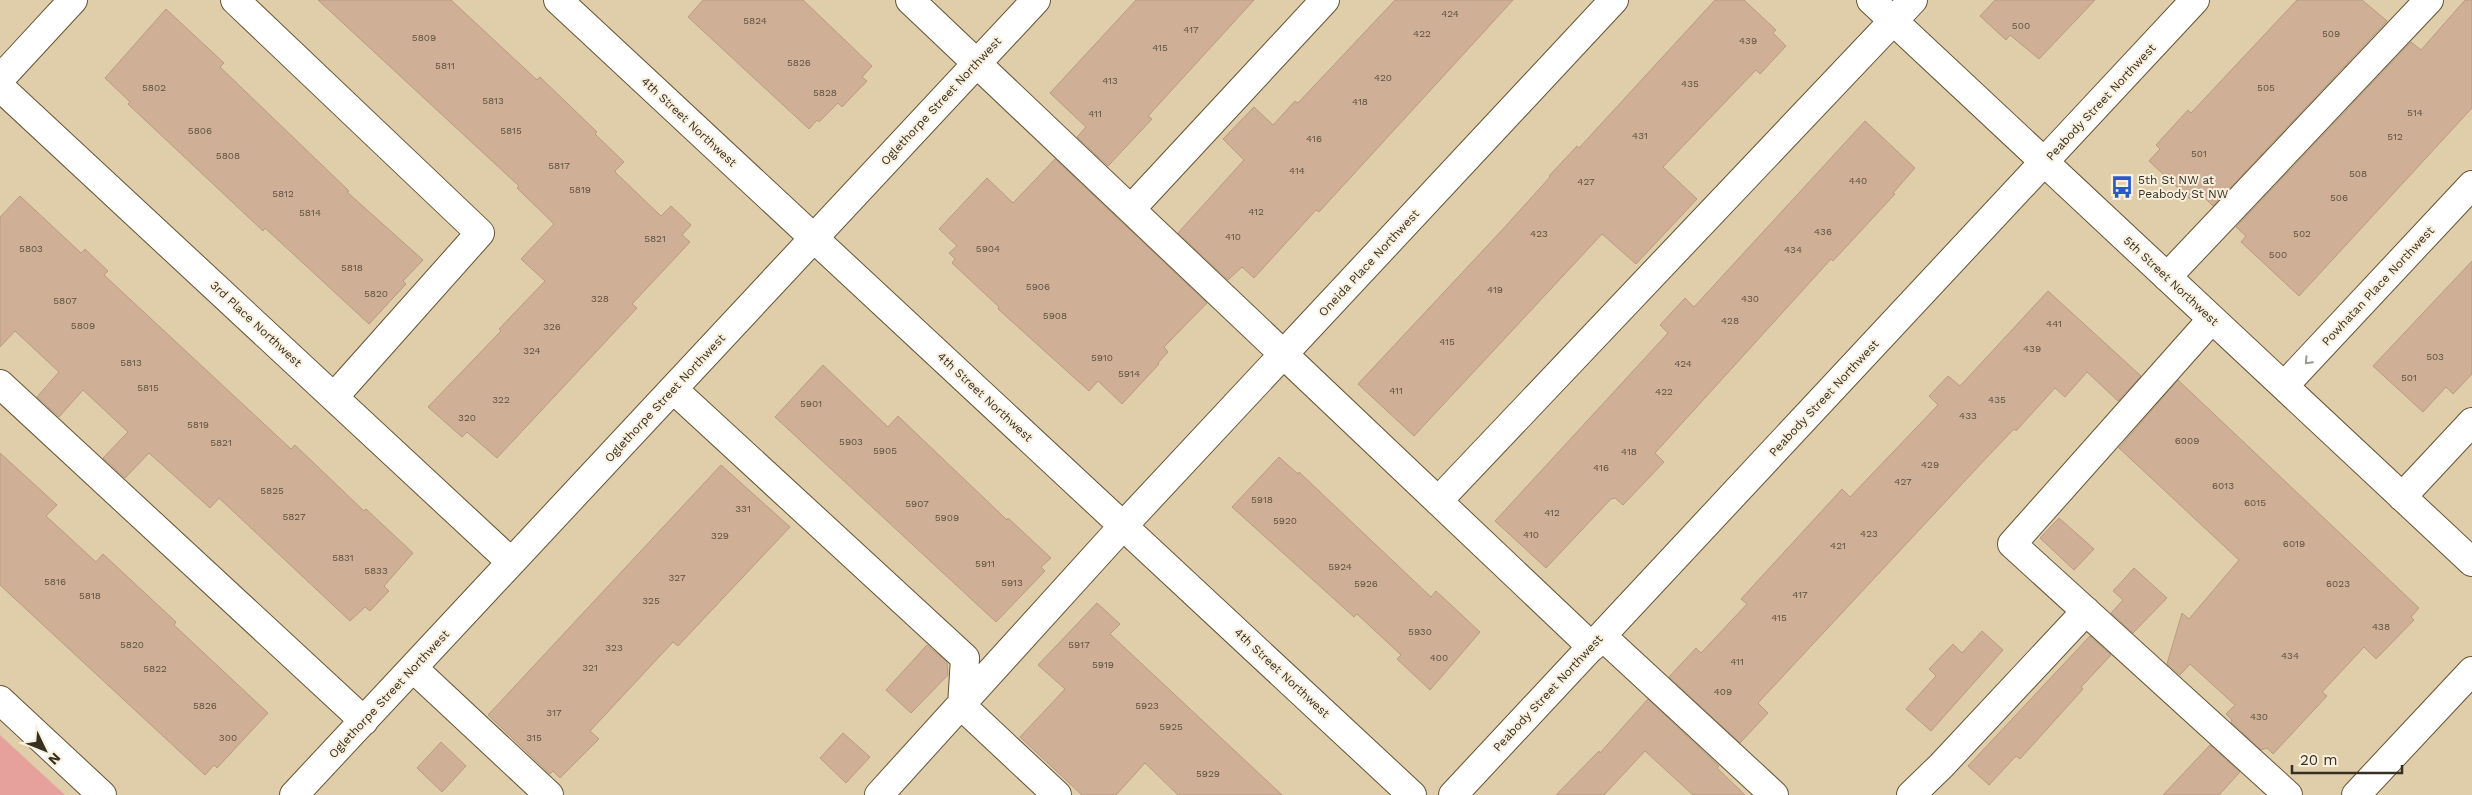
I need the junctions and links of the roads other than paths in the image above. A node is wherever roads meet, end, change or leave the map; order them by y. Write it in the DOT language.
graph roads {
  1 [pos="73,0"];
  2 [pos="235,0"];
  3 [pos="558,0"];
  4 [pos="910,0"];
  5 [pos="1036,0"];
  6 [pos="1325,0"];
  7 [pos="1614,0"];
  8 [pos="1871,0"];
  9 [pos="1912,0"];
  10 [pos="2195,0"];
  11 [pos="2429,0"];
  12 [pos="1893,21"];
  13 [pos="977,63"];
  14 [pos="0,79"];
  15 [pos="0,87"];
  16 [pos="2044,162"];
  17 [pos="2472,185"];
  18 [pos="1131,209"];
  19 [pos="814,238"];
  20 [pos="2167,277"];
  21 [pos="2212,319"];
  22 [pos="1284,354"];
  23 [pos="0,384"];
  24 [pos="2284,386"];
  25 [pos="673,389"];
  26 [pos="334,397"];
  27 [pos="2472,422"];
  28 [pos="2402,497"];
  29 [pos="1438,501"];
  30 [pos="1123,526"];
  31 [pos="511,562"];
  32 [pos="2472,562"];
  33 [pos="2086,611"];
  34 [pos="1597,641"];
  35 [pos="413,668"];
  36 [pos="2472,671"];
  37 [pos="0,700"];
  38 [pos="962,706"];
  39 [pos="364,720"];
  40 [pos="102,795"];
  41 [pos="294,795"];
  42 [pos="549,795"];
  43 [pos="880,795"];
  44 [pos="1057,795"];
  45 [pos="1412,795"];
  46 [pos="1453,795"];
  47 [pos="1774,795"];
  48 [pos="1911,795"];
  49 [pos="2288,795"];
  50 [pos="2356,795"];
  1 -- 14 [label="street"];
  2 -- 26 [label="street"];
  3 -- 19 [label="street, 4th Street Northwest"];
  4 -- 13 [label="street"];
  5 -- 13 [label="street, Oglethorpe Street Northwest"];
  6 -- 18 [label="street"];
  7 -- 22 [label="street, Oneida Place Northwest"];
  8 -- 12 [label="street, 5th Street Northwest"];
  9 -- 12 [label="street"];
  10 -- 16 [label="street, Peabody Street Northwest"];
  11 -- 20 [label="street"];
  12 -- 16 [label="street, 5th Street Northwest"];
  12 -- 29 [label="street"];
  13 -- 18 [label="street"];
  13 -- 19 [label="street, Oglethorpe Street Northwest"];
  15 -- 26 [label="street, 3rd Place Northwest"];
  16 -- 20 [label="street, 5th Street Northwest"];
  16 -- 34 [label="street, Peabody Street Northwest"];
  17 -- 24 [label="street, Powhatan Place Northwest, one-way"];
  18 -- 22 [label="street"];
  19 -- 25 [label="street, Oglethorpe Street Northwest"];
  19 -- 30 [label="street, 4th Street Northwest"];
  20 -- 21 [label="street, 5th Street Northwest"];
  21 -- 24 [label="street, 5th Street Northwest"];
  21 -- 33 [label="street"];
  22 -- 29 [label="street"];
  22 -- 30 [label="street, Oneida Place Northwest"];
  23 -- 39 [label="street"];
  24 -- 28 [label="street, 5th Street Northwest"];
  25 -- 31 [label="street, Oglethorpe Street Northwest"];
  25 -- 38 [label="street"];
  26 -- 31 [label="street, 3rd Place Northwest"];
  27 -- 28 [label="street"];
  28 -- 32 [label="street, 5th Street Northwest"];
  29 -- 34 [label="street"];
  30 -- 38 [label="street, Oneida Place Northwest"];
  30 -- 45 [label="street, 4th Street Northwest"];
  31 -- 35 [label="street, Oglethorpe Street Northwest"];
  33 -- 48 [label="street"];
  33 -- 49 [label="street"];
  34 -- 46 [label="street, Peabody Street Northwest"];
  34 -- 47 [label="street"];
  35 -- 39 [label="street, Oglethorpe Street Northwest"];
  35 -- 42 [label="street"];
  36 -- 50 [label="street"];
  37 -- 40 [label="street"];
  38 -- 43 [label="street, Oneida Place Northwest"];
  38 -- 44 [label="street"];
  39 -- 41 [label="street, Oglethorpe Street Northwest"];
}
